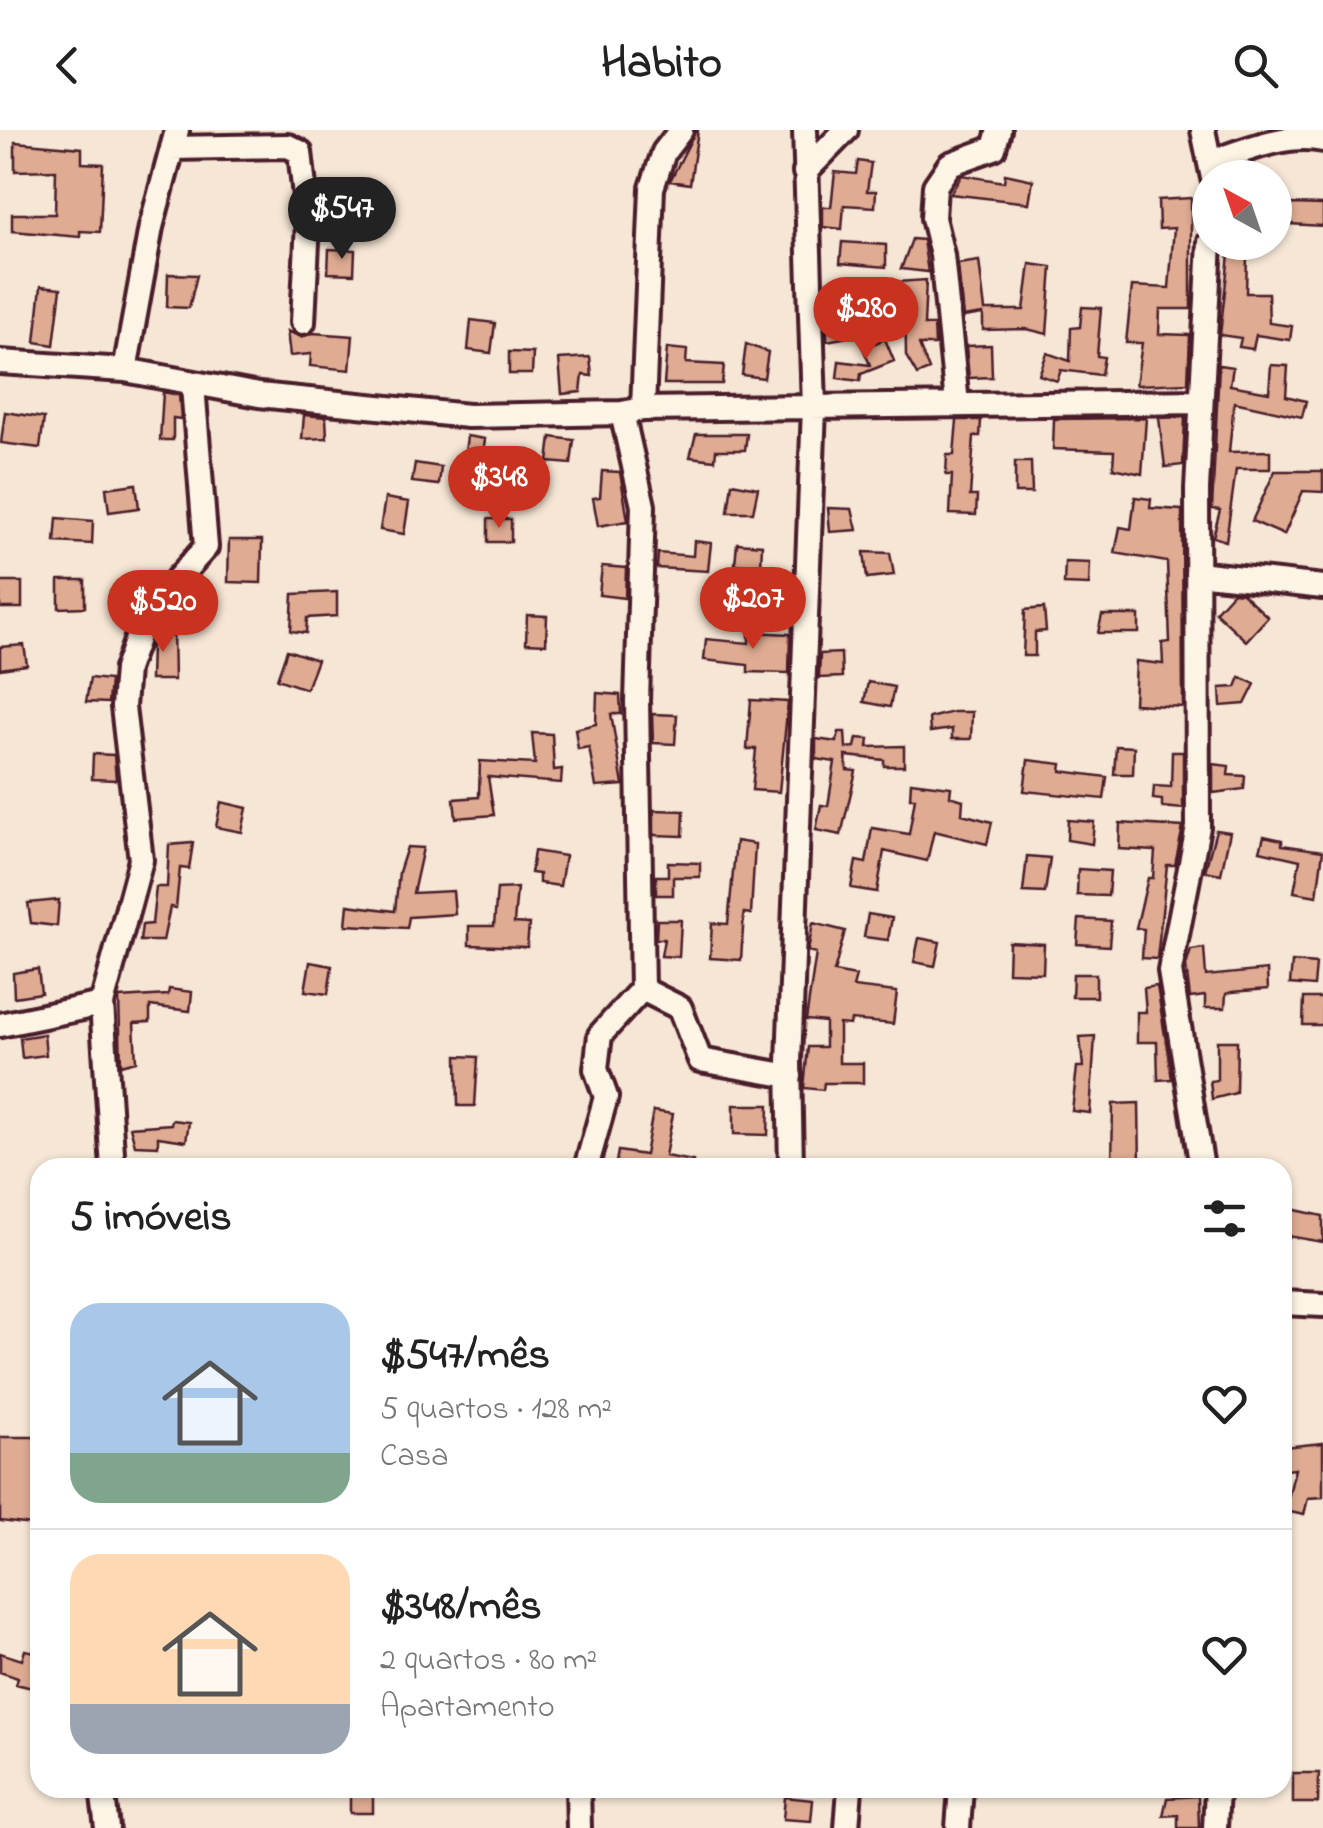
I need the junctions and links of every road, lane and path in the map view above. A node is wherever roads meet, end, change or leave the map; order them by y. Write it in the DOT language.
graph roads {
  1 [pos="681,130"];
  2 [pos="805,130"];
  3 [pos="846,130"];
  4 [pos="999,130"];
  5 [pos="1204,130"];
  6 [pos="175,139"];
  7 [pos="1323,140"];
  8 [pos="1211,160"];
  9 [pos="1230,160"];
  10 [pos="805,172"];
  11 [pos="1209,260"];
  12 [pos="303,322"];
  13 [pos="0,362"];
  14 [pos="125,370"];
  15 [pos="193,386"];
  16 [pos="1199,402"];
  17 [pos="958,404"];
  18 [pos="814,407"];
  19 [pos="632,411"];
  20 [pos="1197,573"];
  21 [pos="1323,587"];
  22 [pos="642,989"];
  23 [pos="102,1004"];
  24 [pos="0,1024"];
  25 [pos="790,1076"];
  26 [pos="113,1158"];
  27 [pos="589,1158"];
  28 [pos="791,1158"];
  29 [pos="1200,1158"];
  30 [pos="1292,1303"];
  31 [pos="1323,1305"];
  32 [pos="103,1798"];
  33 [pos="578,1798"];
  34 [pos="849,1798"];
  35 [pos="960,1798"];
  36 [pos="1216,1798"];
  37 [pos="107,1828"];
  38 [pos="579,1828"];
  39 [pos="846,1828"];
  40 [pos="958,1828"];
  41 [pos="1215,1828"];
  1 -- 19 [label="street"];
  2 -- 10 [label="street"];
  3 -- 10 [label="street"];
  4 -- 17 [label="street"];
  5 -- 8 [label="street"];
  6 -- 12 [label="street"];
  6 -- 14 [label="street"];
  7 -- 9 [label="street"];
  10 -- 18 [label="street"];
  11 -- 16 [label="street"];
  13 -- 14 [label="street"];
  14 -- 15 [label="street"];
  15 -- 19 [label="street"];
  15 -- 23 [label="street"];
  16 -- 17 [label="street"];
  16 -- 20 [label="street"];
  17 -- 18 [label="street"];
  18 -- 19 [label="street"];
  18 -- 25 [label="street"];
  19 -- 22 [label="street"];
  20 -- 21 [label="street"];
  20 -- 29 [label="street"];
  22 -- 25 [label="street"];
  22 -- 27 [label="street"];
  23 -- 24 [label="street"];
  23 -- 26 [label="street"];
  25 -- 28 [label="street"];
  30 -- 31 [label="street"];
  32 -- 37 [label="street"];
  33 -- 38 [label="street"];
  34 -- 39 [label="street"];
  35 -- 40 [label="street"];
  36 -- 41 [label="street"];
}
